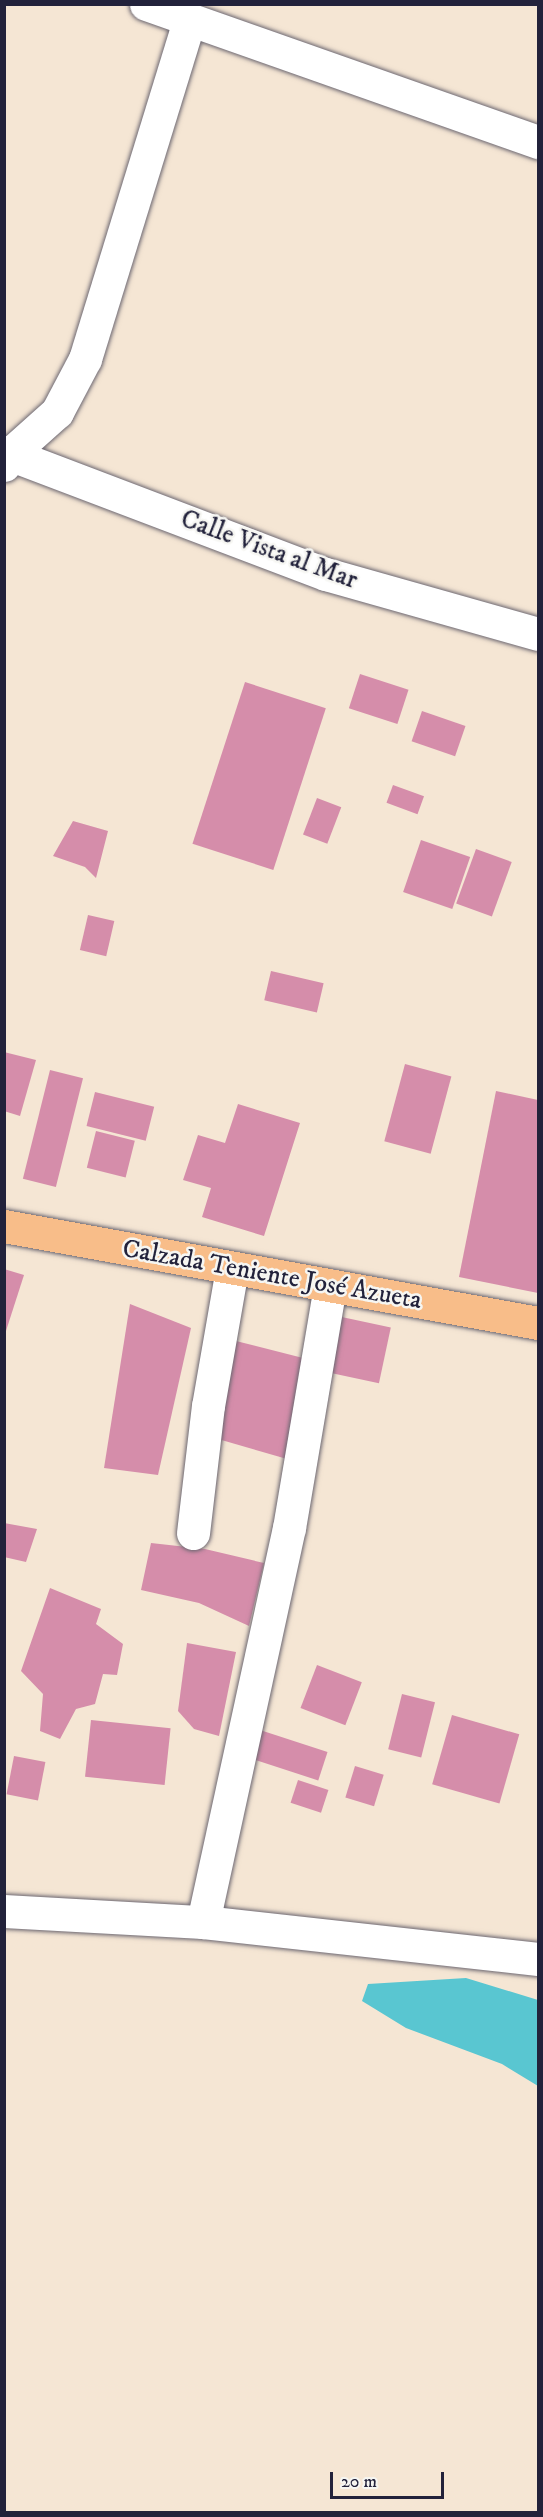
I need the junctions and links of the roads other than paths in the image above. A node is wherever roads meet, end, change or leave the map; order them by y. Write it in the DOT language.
graph roads {
  1 [pos="146,4"];
  2 [pos="189,20"];
  3 [pos="538,142"];
  4 [pos="6,457"];
  5 [pos="538,634"];
  6 [pos="4,1227"];
  7 [pos="232,1268"];
  8 [pos="330,1285"];
  9 [pos="538,1323"];
  10 [pos="193,1533"];
  11 [pos="4,1911"];
  12 [pos="203,1922"];
  13 [pos="538,1959"];
  1 -- 2 [label="street"];
  2 -- 3 [label="street"];
  2 -- 4 [label="street"];
  4 -- 5 [label="street, Calle Vista al Mar"];
  6 -- 7 [label="main road, Calzada Teniente José Azueta"];
  7 -- 8 [label="main road, Calzada Teniente José Azueta"];
  7 -- 10 [label="street"];
  8 -- 9 [label="main road, Calzada Teniente José Azueta"];
  8 -- 12 [label="street"];
  11 -- 12 [label="street"];
  12 -- 13 [label="street"];
}
